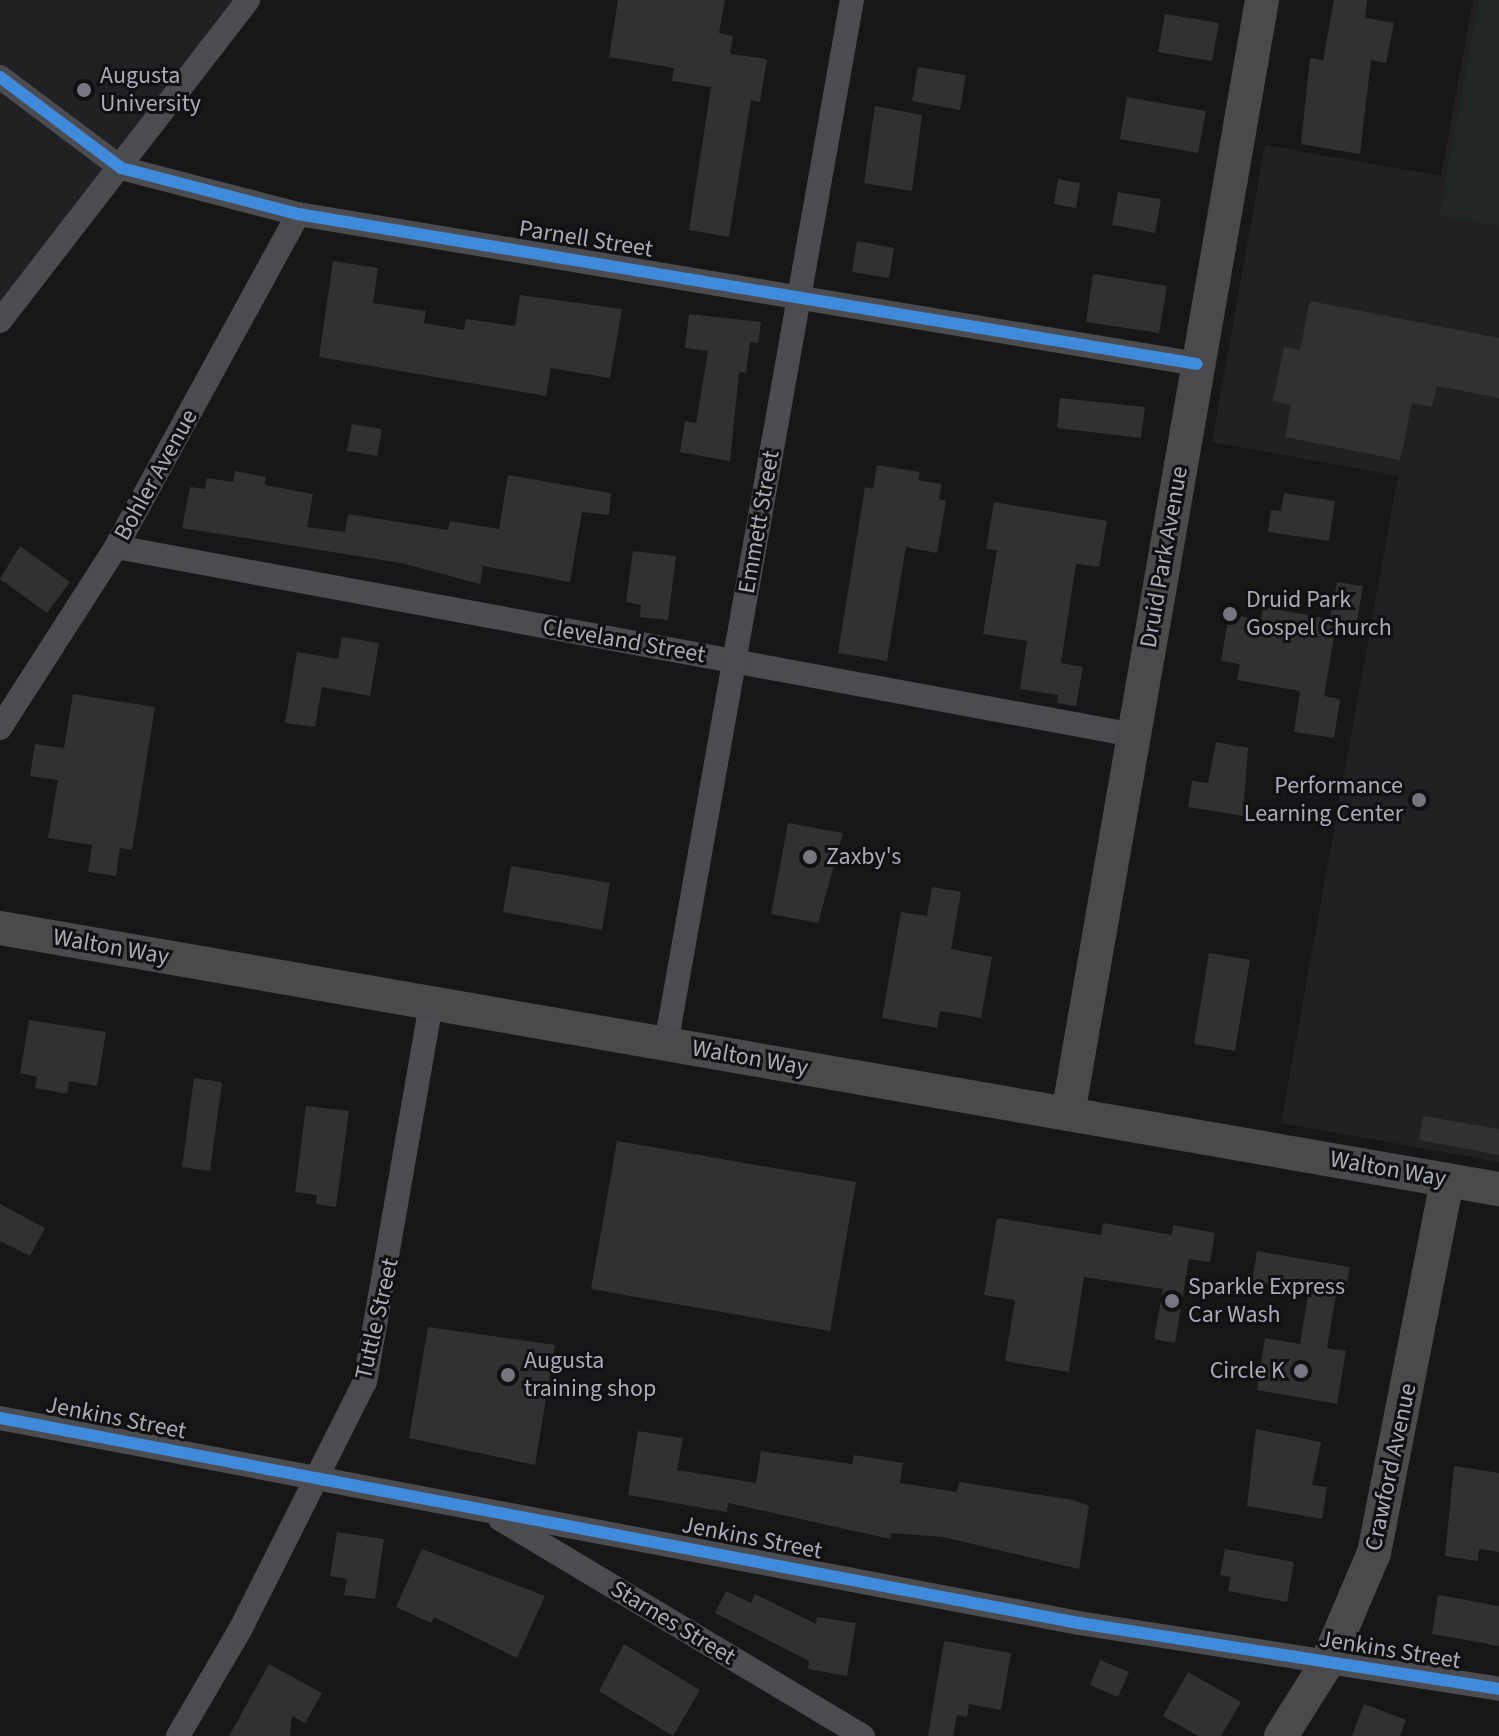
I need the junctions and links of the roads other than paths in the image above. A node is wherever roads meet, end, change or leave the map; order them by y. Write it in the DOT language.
graph roads {
  1 [pos="248,0"];
  2 [pos="852,0"];
  3 [pos="1262,0"];
  4 [pos="0,77"];
  5 [pos="121,168"];
  6 [pos="298,214"];
  7 [pos="799,296"];
  8 [pos="0,321"];
  9 [pos="1197,364"];
  10 [pos="116,547"];
  11 [pos="734,662"];
  12 [pos="0,728"];
  13 [pos="1133,735"];
  14 [pos="0,928"];
  15 [pos="431,1003"];
  16 [pos="666,1044"];
  17 [pos="1068,1114"];
  18 [pos="1447,1180"];
  19 [pos="1499,1189"];
  20 [pos="0,1418"];
  21 [pos="318,1480"];
  22 [pos="484,1510"];
  23 [pos="1327,1663"];
  24 [pos="1499,1689"];
  25 [pos="178,1736"];
  26 [pos="863,1736"];
  27 [pos="1281,1736"];
  1 -- 5 [label="street"];
  2 -- 7 [label="street, Emmett Street"];
  3 -- 9 [label="street, Druid Park Avenue"];
  4 -- 5 [label="street, Parnell Street"];
  5 -- 6 [label="street, Parnell Street"];
  5 -- 8 [label="street"];
  6 -- 7 [label="street, Parnell Street"];
  6 -- 10 [label="street, Bohler Avenue"];
  7 -- 9 [label="street, Parnell Street"];
  7 -- 11 [label="street, Emmett Street"];
  9 -- 13 [label="street, Druid Park Avenue"];
  10 -- 11 [label="street, Cleveland Street"];
  10 -- 12 [label="street, Bohler Avenue"];
  11 -- 13 [label="street, Cleveland Street"];
  11 -- 16 [label="street, Emmett Street"];
  13 -- 17 [label="street, Druid Park Avenue"];
  14 -- 15 [label="street, Walton Way"];
  15 -- 16 [label="street, Walton Way"];
  15 -- 21 [label="street, Tuttle Street"];
  16 -- 17 [label="street, Walton Way"];
  17 -- 18 [label="street, Walton Way"];
  18 -- 19 [label="street, Walton Way"];
  18 -- 23 [label="street, Crawford Avenue"];
  20 -- 21 [label="street, Jenkins Street"];
  21 -- 22 [label="street, Jenkins Street"];
  21 -- 25 [label="street, Tuttle Street"];
  22 -- 23 [label="street, Jenkins Street"];
  22 -- 26 [label="street, Starnes Street"];
  23 -- 24 [label="street, Jenkins Street"];
  23 -- 27 [label="street, Crawford Avenue"];
}
